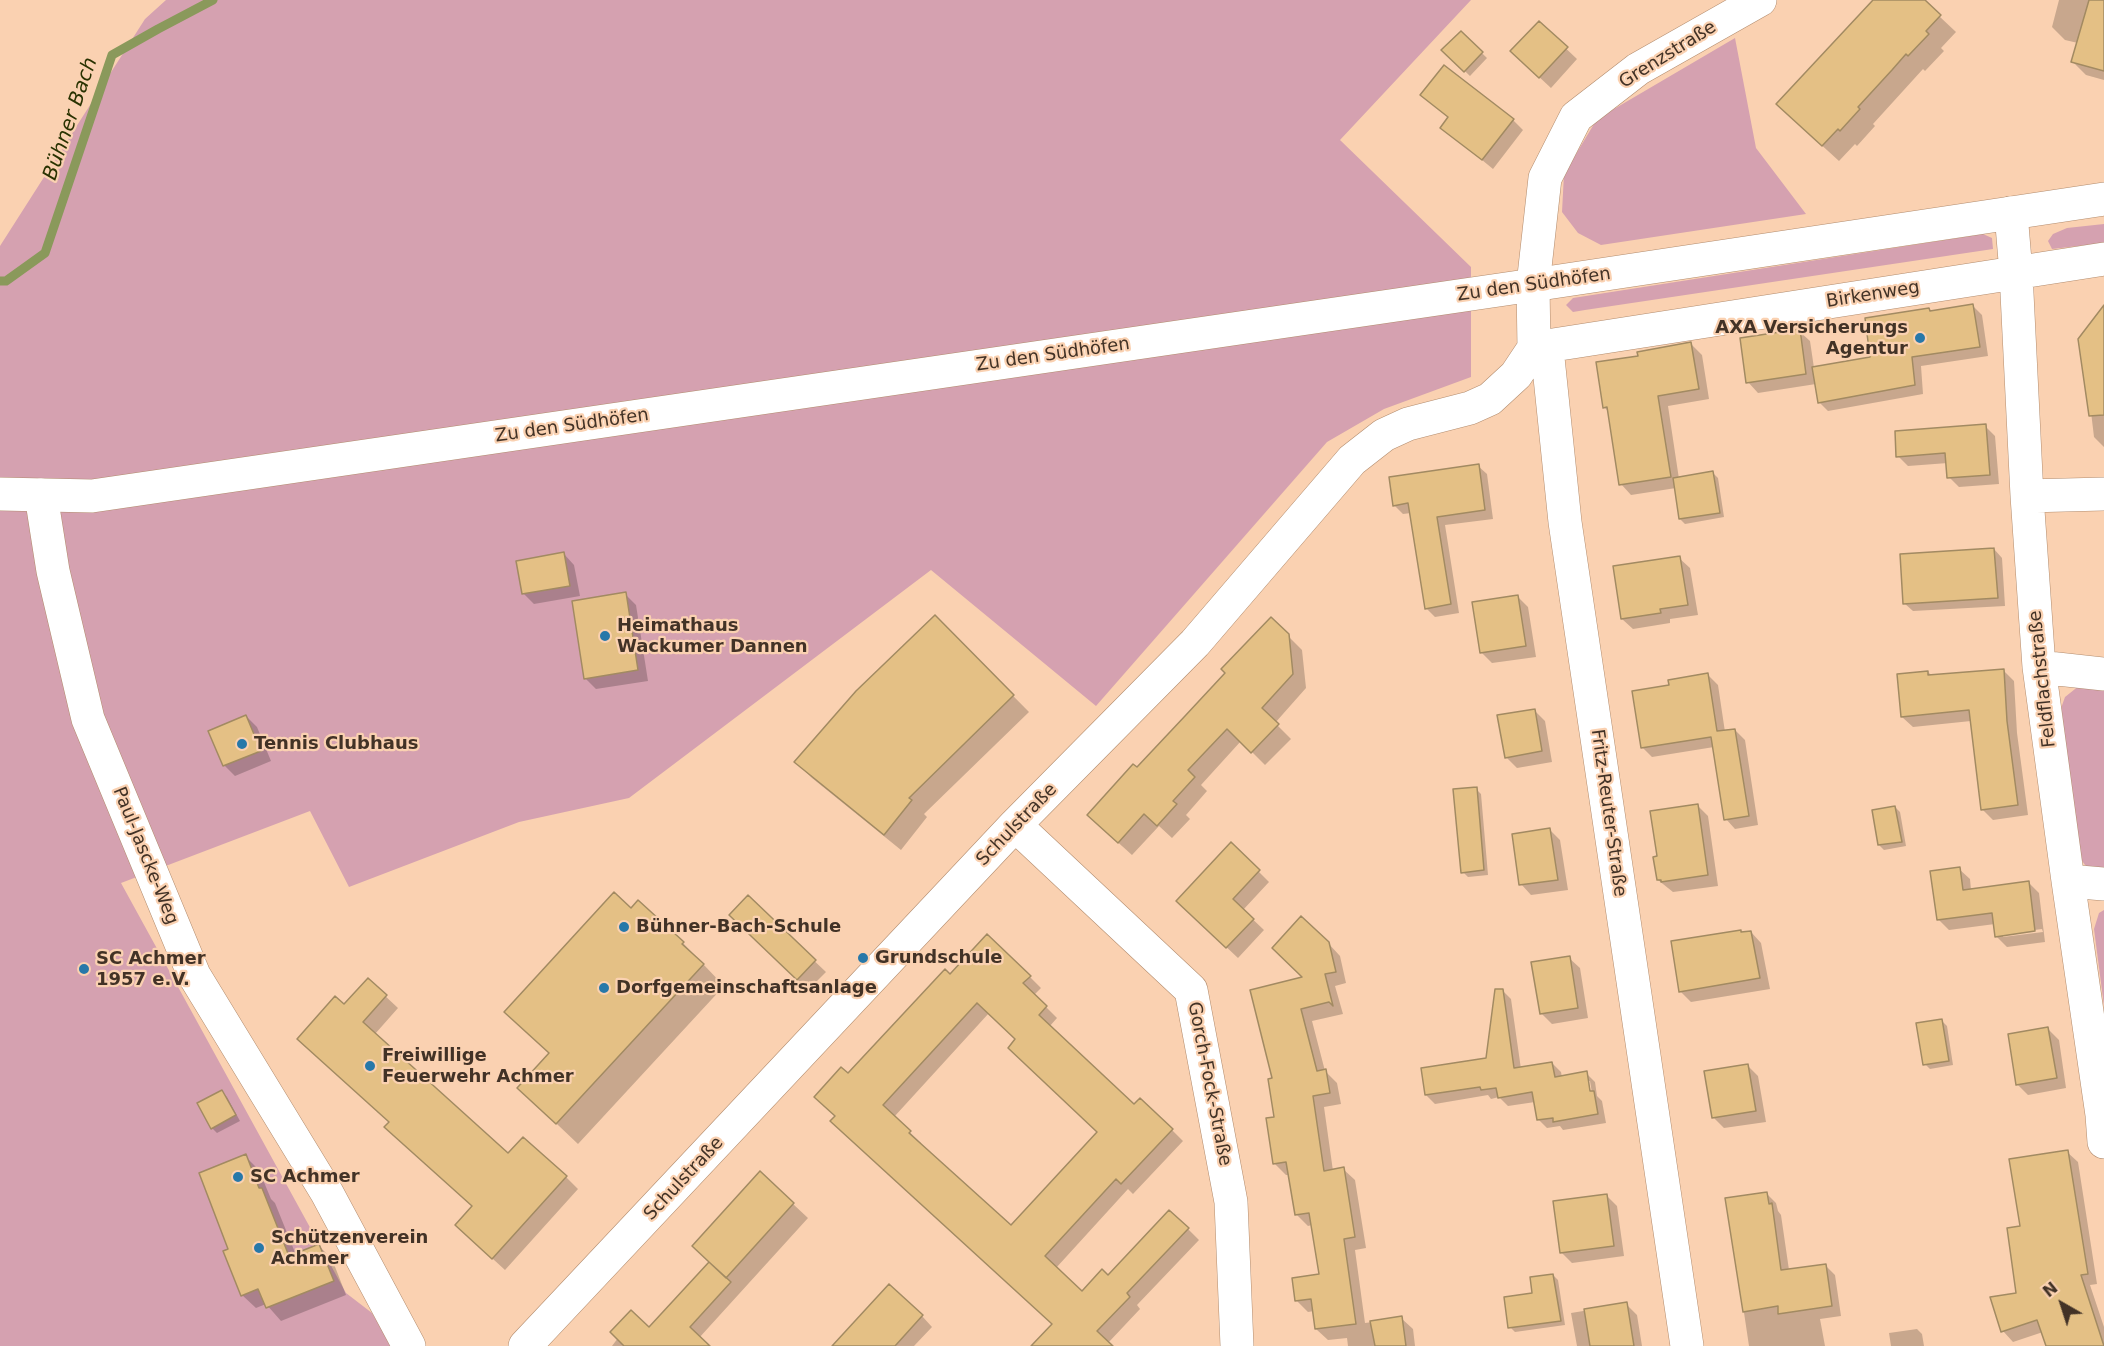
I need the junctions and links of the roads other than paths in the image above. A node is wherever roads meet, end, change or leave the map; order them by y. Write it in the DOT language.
graph roads {
  1 [pos="1761,0"];
  2 [pos="2104,199"];
  3 [pos="2011,213"];
  4 [pos="2104,259"];
  5 [pos="2016,273"];
  6 [pos="1533,285"];
  7 [pos="1534,348"];
  8 [pos="0,494"];
  9 [pos="2104,494"];
  10 [pos="41,495"];
  11 [pos="2027,496"];
  12 [pos="2039,667"];
  13 [pos="2104,674"];
  14 [pos="1015,825"];
  15 [pos="2068,881"];
  16 [pos="2104,884"];
  17 [pos="2103,1124"];
  18 [pos="409,1346"];
  19 [pos="525,1346"];
  20 [pos="1237,1346"];
  21 [pos="1687,1346"];
  1 -- 6 [label="street, Grenzstraße"];
  2 -- 3 [label="street, Zu den Südhöfen"];
  3 -- 5 [label="street, Feldflachstraße"];
  3 -- 6 [label="street, Zu den Südhöfen"];
  4 -- 5 [label="street, Birkenweg"];
  5 -- 7 [label="street, Birkenweg"];
  5 -- 11 [label="street, Feldflachstraße"];
  6 -- 7 [label="street"];
  6 -- 10 [label="street, Zu den Südhöfen"];
  7 -- 14 [label="street, Schulstraße"];
  7 -- 21 [label="street, Fritz-Reuter-Straße"];
  8 -- 10 [label="street, Zu den Südhöfen"];
  9 -- 11 [label="street"];
  10 -- 18 [label="street, Paul-Jascke-Weg"];
  11 -- 12 [label="street, Feldflachstraße"];
  12 -- 13 [label="street"];
  12 -- 15 [label="street, Feldflachstraße"];
  14 -- 19 [label="street, Schulstraße"];
  14 -- 20 [label="street, Gorch-Fock-Straße"];
  15 -- 16 [label="street"];
  15 -- 17 [label="street, Feldflachstraße"];
}
